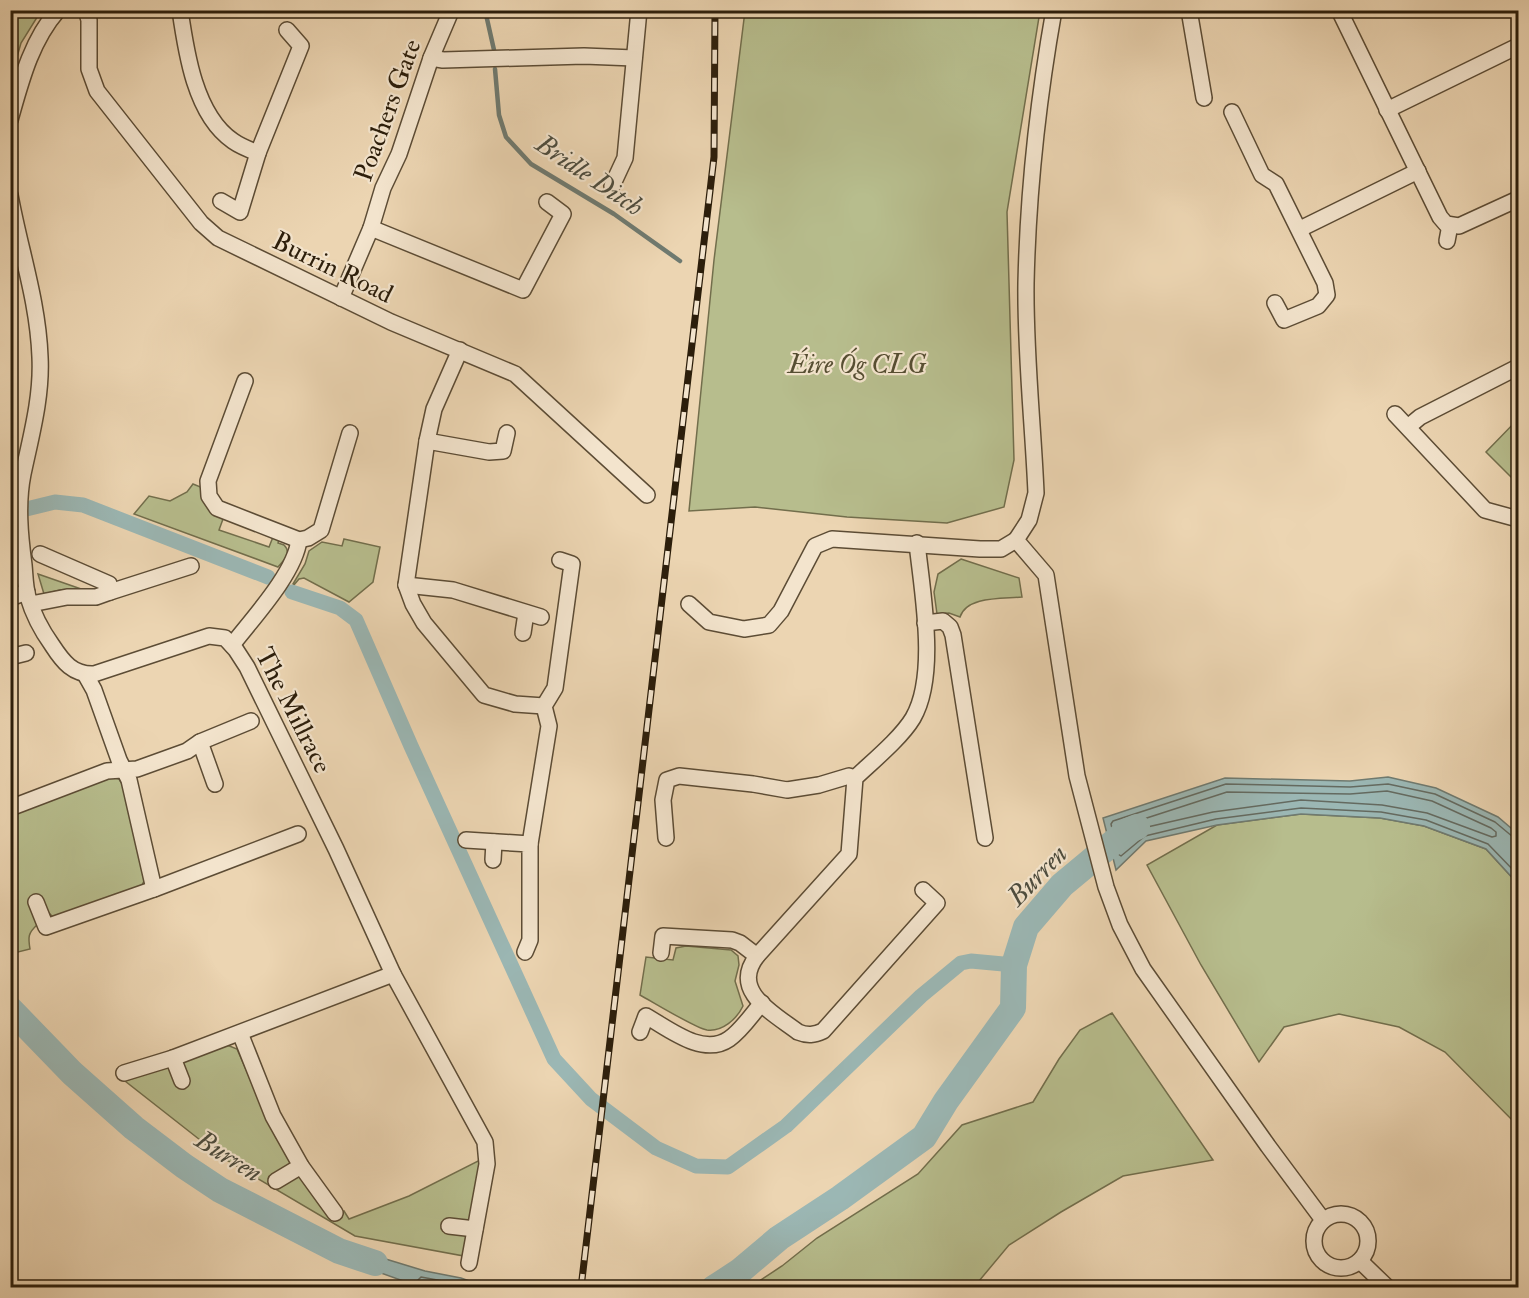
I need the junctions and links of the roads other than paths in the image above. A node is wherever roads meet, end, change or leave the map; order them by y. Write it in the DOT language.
graph roads {
  1 [pos="58,10"];
  2 [pos="86,10"];
  3 [pos="180,10"];
  4 [pos="451,10"];
  5 [pos="639,10"];
  6 [pos="1054,10"];
  7 [pos="1189,10"];
  8 [pos="1339,10"];
  9 [pos="287,30"];
  10 [pos="1518,46"];
  11 [pos="431,58"];
  12 [pos="634,58"];
  13 [pos="1204,98"];
  14 [pos="1387,110"];
  15 [pos="1232,112"];
  16 [pos="10,120"];
  17 [pos="258,153"];
  18 [pos="1418,171"];
  19 [pos="612,186"];
  20 [pos="10,195"];
  21 [pos="1518,199"];
  22 [pos="221,201"];
  23 [pos="547,202"];
  24 [pos="1450,225"];
  25 [pos="371,228"];
  26 [pos="1300,230"];
  27 [pos="1447,241"];
  28 [pos="341,298"];
  29 [pos="1275,303"];
  30 [pos="460,350"];
  31 [pos="1518,367"];
  32 [pos="245,381"];
  33 [pos="1395,414"];
  34 [pos="1408,427"];
  35 [pos="350,433"];
  36 [pos="507,433"];
  37 [pos="427,441"];
  38 [pos="647,495"];
  39 [pos="1518,519"];
  40 [pos="299,540"];
  41 [pos="1016,540"];
  42 [pos="917,543"];
  43 [pos="40,554"];
  44 [pos="560,560"];
  45 [pos="191,566"];
  46 [pos="406,585"];
  47 [pos="111,592"];
  48 [pos="10,598"];
  49 [pos="29,598"];
  50 [pos="689,604"];
  51 [pos="925,623"];
  52 [pos="523,633"];
  53 [pos="232,645"];
  54 [pos="26,652"];
  55 [pos="10,657"];
  56 [pos="85,674"];
  57 [pos="544,706"];
  58 [pos="251,721"];
  59 [pos="200,742"];
  60 [pos="124,769"];
  61 [pos="855,778"];
  62 [pos="215,784"];
  63 [pos="10,808"];
  64 [pos="298,834"];
  65 [pos="666,838"];
  66 [pos="985,838"];
  67 [pos="466,840"];
  68 [pos="494,842"];
  69 [pos="530,844"];
  70 [pos="493,860"];
  71 [pos="154,889"];
  72 [pos="923,890"];
  73 [pos="36,902"];
  74 [pos="525,952"];
  75 [pos="661,953"];
  76 [pos="757,956"];
  77 [pos="393,974"];
  78 [pos="762,1003"];
  79 [pos="640,1032"];
  80 [pos="240,1033"];
  81 [pos="173,1058"];
  82 [pos="124,1073"];
  83 [pos="182,1081"];
  84 [pos="301,1166"];
  85 [pos="276,1181"];
  86 [pos="335,1213"];
  87 [pos="1323,1220"];
  88 [pos="449,1226"];
  89 [pos="475,1229"];
  90 [pos="1360,1261"];
  91 [pos="469,1263"];
  92 [pos="1388,1287"];
  1 -- 16 [label="street"];
  2 -- 28 [label="street, Burrin Road"];
  3 -- 17 [label="street"];
  4 -- 11 [label="street, Poachers Gate"];
  5 -- 12 [label="street"];
  6 -- 41 [label="street"];
  7 -- 13 [label="street"];
  8 -- 14 [label="street"];
  9 -- 17 [label="street"];
  10 -- 14 [label="street"];
  11 -- 12 [label="street"];
  11 -- 25 [label="street, Poachers Gate"];
  12 -- 19 [label="street"];
  14 -- 18 [label="street"];
  15 -- 26 [label="street"];
  17 -- 22 [label="street"];
  18 -- 24 [label="street"];
  18 -- 26 [label="street"];
  20 -- 49 [label="street"];
  21 -- 24 [label="street"];
  23 -- 25 [label="street"];
  24 -- 27 [label="street"];
  25 -- 28 [label="street, Poachers Gate"];
  26 -- 29 [label="street"];
  28 -- 30 [label="street, Burrin Road"];
  30 -- 37 [label="street"];
  30 -- 38 [label="street, Burrin Road"];
  31 -- 34 [label="street"];
  32 -- 40 [label="street"];
  33 -- 34 [label="street"];
  34 -- 39 [label="street"];
  35 -- 40 [label="street"];
  36 -- 37 [label="street"];
  37 -- 46 [label="street"];
  40 -- 53 [label="street"];
  41 -- 42 [label="street"];
  41 -- 87 [label="street"];
  42 -- 50 [label="street"];
  42 -- 51 [label="street"];
  43 -- 47 [label="street"];
  44 -- 57 [label="street"];
  45 -- 47 [label="street"];
  46 -- 52 [label="street"];
  46 -- 57 [label="street"];
  47 -- 49 [label="street"];
  48 -- 49 [label="street"];
  49 -- 56 [label="street"];
  51 -- 61 [label="street"];
  51 -- 66 [label="street"];
  53 -- 56 [label="street, The Millrace"];
  53 -- 77 [label="street, The Millrace"];
  54 -- 55 [label="street"];
  56 -- 60 [label="street"];
  57 -- 69 [label="street"];
  58 -- 59 [label="street"];
  59 -- 60 [label="street"];
  59 -- 62 [label="street"];
  60 -- 63 [label="street"];
  60 -- 71 [label="street"];
  61 -- 65 [label="street"];
  61 -- 76 [label="street"];
  64 -- 71 [label="street"];
  67 -- 68 [label="street"];
  68 -- 69 [label="street"];
  68 -- 70 [label="street"];
  69 -- 74 [label="street"];
  71 -- 73 [label="street"];
  72 -- 78 [label="street"];
  75 -- 76 [label="street"];
  76 -- 78 [label="street"];
  77 -- 80 [label="street"];
  77 -- 89 [label="street, The Millrace"];
  78 -- 79 [label="street"];
  80 -- 81 [label="street"];
  80 -- 84 [label="street"];
  81 -- 82 [label="street"];
  81 -- 83 [label="street"];
  84 -- 85 [label="street"];
  84 -- 86 [label="street"];
  87 -- 90 [label="street"];
  87 -- 90 [label="street"];
  88 -- 89 [label="street"];
  89 -- 91 [label="street, The Millrace"];
  90 -- 92 [label="street"];
}
